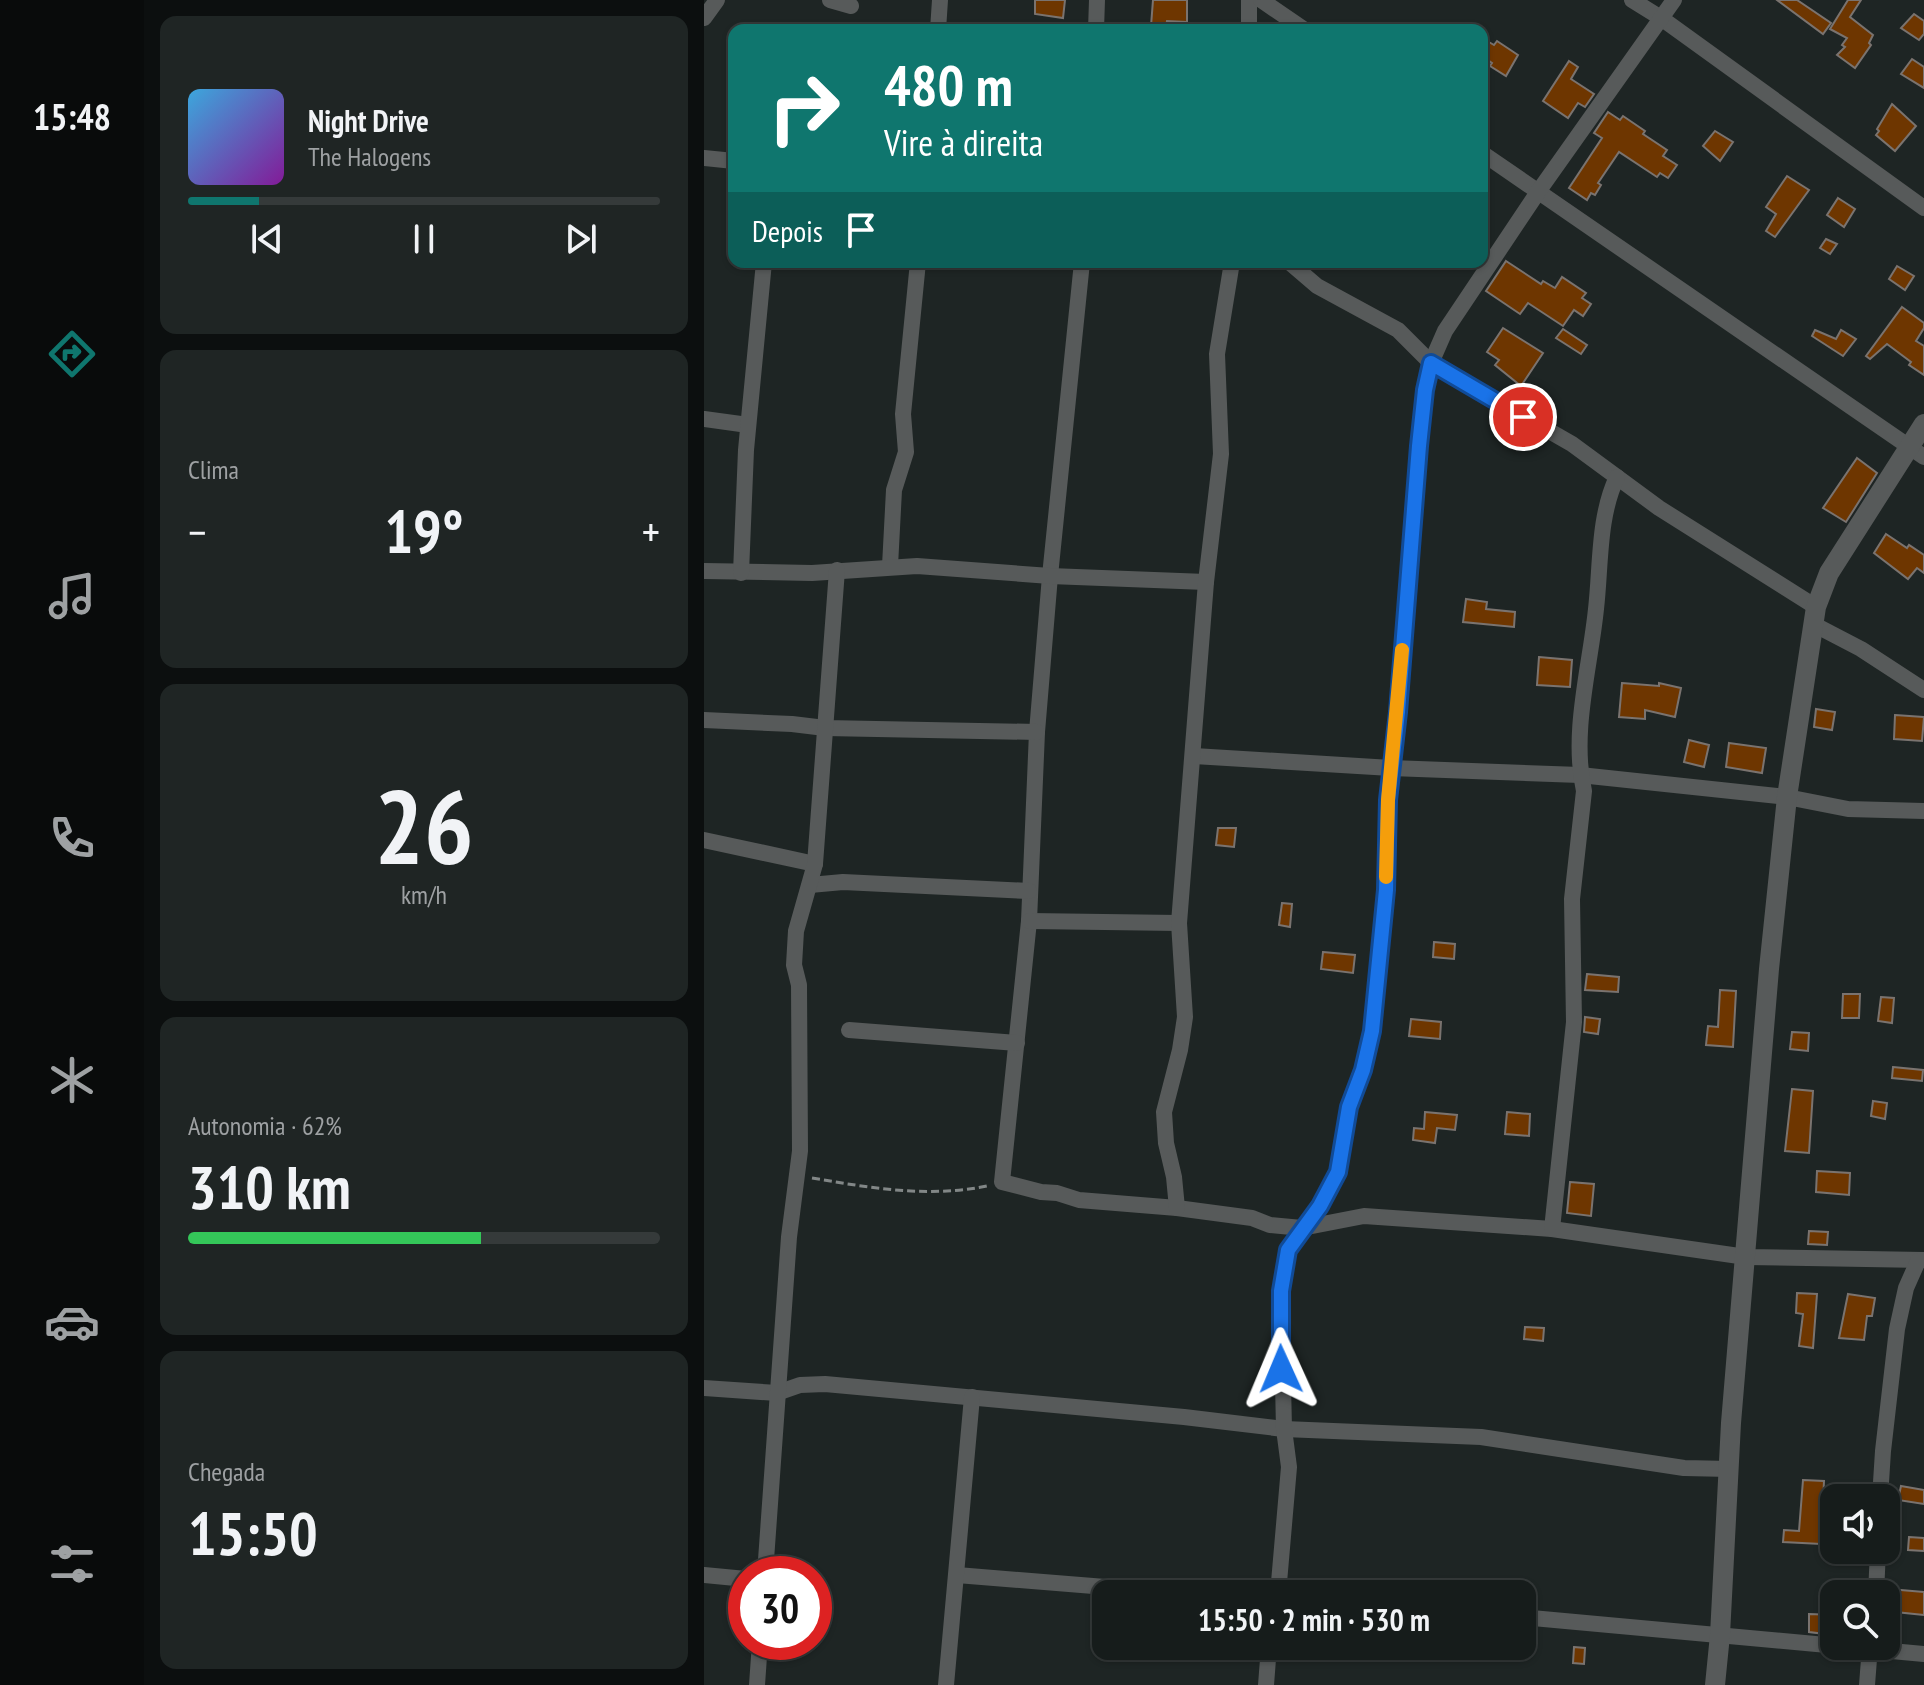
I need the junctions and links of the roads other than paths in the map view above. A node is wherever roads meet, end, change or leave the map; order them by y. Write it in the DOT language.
graph roads {
  1 [pos="717,0"];
  2 [pos="830,0"];
  3 [pos="940,0"];
  4 [pos="1097,0"];
  5 [pos="1249,0"];
  6 [pos="1261,0"];
  7 [pos="1632,0"];
  8 [pos="1674,0"];
  9 [pos="851,6"];
  10 [pos="704,18"];
  11 [pos="1661,18"];
  12 [pos="938,24"];
  13 [pos="1096,24"];
  14 [pos="1249,24"];
  15 [pos="1296,24"];
  16 [pos="1488,157"];
  17 [pos="704,158"];
  18 [pos="728,160"];
  19 [pos="1538,192"];
  20 [pos="1924,208"];
  21 [pos="1488,267"];
  22 [pos="763,268"];
  23 [pos="917,268"];
  24 [pos="1081,268"];
  25 [pos="1231,268"];
  26 [pos="1296,268"];
  27 [pos="1487,268"];
  28 [pos="1431,363"];
  29 [pos="704,419"];
  30 [pos="1924,424"];
  31 [pos="748,425"];
  32 [pos="1916,452"];
  33 [pos="1617,477"];
  34 [pos="890,566"];
  35 [pos="837,570"];
  36 [pos="704,571"];
  37 [pos="741,573"];
  38 [pos="1050,576"];
  39 [pos="1206,582"];
  40 [pos="1815,616"];
  41 [pos="1924,690"];
  42 [pos="704,720"];
  43 [pos="825,728"];
  44 [pos="1037,732"];
  45 [pos="1194,756"];
  46 [pos="1391,768"];
  47 [pos="1580,775"];
  48 [pos="1787,797"];
  49 [pos="1924,811"];
  50 [pos="704,840"];
  51 [pos="815,864"];
  52 [pos="810,885"];
  53 [pos="1029,891"];
  54 [pos="1029,921"];
  55 [pos="1179,923"];
  56 [pos="849,1030"];
  57 [pos="1017,1043"];
  58 [pos="1177,1208"];
  59 [pos="1302,1228"];
  60 [pos="1552,1229"];
  61 [pos="1746,1257"];
  62 [pos="1921,1260"];
  63 [pos="704,1388"];
  64 [pos="777,1393"];
  65 [pos="972,1397"];
  66 [pos="1284,1429"];
  67 [pos="1730,1469"];
  68 [pos="1881,1484"];
  69 [pos="767,1556"];
  70 [pos="704,1575"];
  71 [pos="957,1575"];
  72 [pos="728,1577"];
  73 [pos="1279,1580"];
  74 [pos="1092,1586"];
  75 [pos="1536,1618"];
  76 [pos="1720,1635"];
  77 [pos="1820,1644"];
  78 [pos="1900,1652"];
  79 [pos="1924,1654"];
  80 [pos="759,1660"];
  81 [pos="1268,1660"];
  82 [pos="1869,1660"];
  83 [pos="757,1685"];
  84 [pos="946,1685"];
  85 [pos="1266,1685"];
  86 [pos="1715,1685"];
  87 [pos="1867,1685"];
  1 -- 10 [label="street"];
  2 -- 9 [label="street"];
  3 -- 12 [label="street"];
  4 -- 13 [label="street"];
  5 -- 14 [label="street"];
  6 -- 15 [label="street"];
  7 -- 11 [label="street"];
  8 -- 11 [label="street"];
  11 -- 19 [label="street"];
  11 -- 20 [label="street"];
  16 -- 19 [label="street"];
  17 -- 18 [label="street"];
  19 -- 21 [label="street"];
  19 -- 32 [label="street"];
  22 -- 31 [label="street"];
  23 -- 34 [label="street"];
  24 -- 38 [label="street"];
  25 -- 39 [label="street"];
  26 -- 28 [label="street"];
  27 -- 28 [label="street"];
  28 -- 33 [label="street"];
  28 -- 46 [label="street"];
  29 -- 31 [label="street"];
  30 -- 32 [label="street"];
  31 -- 37 [label="street"];
  32 -- 40 [label="street"];
  33 -- 40 [label="street"];
  33 -- 47 [label="street"];
  34 -- 35 [label="street"];
  34 -- 38 [label="street"];
  35 -- 37 [label="street"];
  35 -- 43 [label="street"];
  36 -- 37 [label="street"];
  38 -- 39 [label="street"];
  38 -- 44 [label="street"];
  39 -- 45 [label="street"];
  40 -- 41 [label="street"];
  40 -- 48 [label="street"];
  42 -- 43 [label="street"];
  43 -- 44 [label="street"];
  43 -- 51 [label="street"];
  44 -- 53 [label="street"];
  45 -- 46 [label="street"];
  45 -- 55 [label="street"];
  46 -- 47 [label="street"];
  46 -- 59 [label="street"];
  47 -- 48 [label="street"];
  47 -- 60 [label="street"];
  48 -- 49 [label="street"];
  48 -- 61 [label="street"];
  50 -- 51 [label="street"];
  51 -- 52 [label="street"];
  52 -- 53 [label="street"];
  52 -- 64 [label="street"];
  53 -- 54 [label="street"];
  54 -- 55 [label="street"];
  54 -- 57 [label="street"];
  55 -- 58 [label="street"];
  56 -- 57 [label="street"];
  57 -- 58 [label="street"];
  58 -- 59 [label="street"];
  59 -- 60 [label="street"];
  59 -- 66 [label="street"];
  60 -- 61 [label="street"];
  61 -- 62 [label="street"];
  61 -- 67 [label="street"];
  62 -- 68 [label="street"];
  63 -- 64 [label="street"];
  64 -- 65 [label="street"];
  64 -- 69 [label="street"];
  65 -- 66 [label="street"];
  65 -- 71 [label="street"];
  66 -- 67 [label="street"];
  66 -- 73 [label="street"];
  67 -- 76 [label="street"];
  70 -- 72 [label="street"];
  71 -- 74 [label="street"];
  71 -- 84 [label="street"];
  75 -- 76 [label="street"];
  76 -- 77 [label="street"];
  76 -- 86 [label="street"];
  78 -- 79 [label="street"];
  80 -- 83 [label="street"];
  81 -- 85 [label="street"];
  82 -- 87 [label="street"];
}
